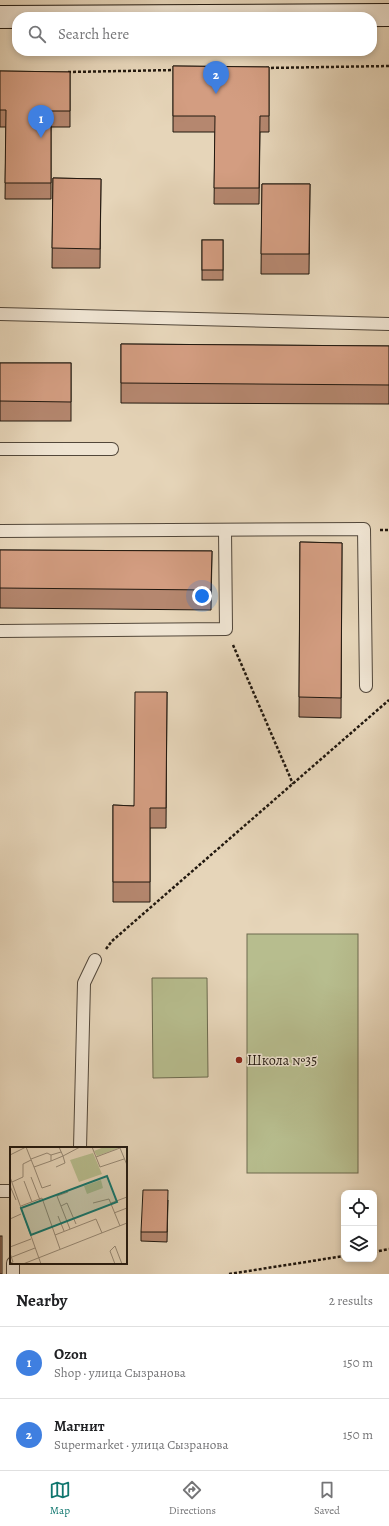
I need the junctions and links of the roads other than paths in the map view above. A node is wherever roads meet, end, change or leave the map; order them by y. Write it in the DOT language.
graph roads {
  1 [pos="317,7"];
  2 [pos="89,8"];
  3 [pos="49,12"];
  4 [pos="368,12"];
  5 [pos="377,13"];
  6 [pos="389,14"];
  7 [pos="12,16"];
  8 [pos="0,17"];
  9 [pos="0,314"];
  10 [pos="389,324"];
  11 [pos="0,449"];
  12 [pos="112,449"];
  13 [pos="225,530"];
  14 [pos="0,531"];
  15 [pos="0,631"];
  16 [pos="366,686"];
  17 [pos="96,960"];
  18 [pos="80,1147"];
  1 -- 2 [label="main road"];
  1 -- 4 [label="main road"];
  2 -- 3 [label="main road"];
  5 -- 6 [label="main road"];
  7 -- 8 [label="main road"];
  9 -- 10 [label="lane"];
  11 -- 12 [label="lane"];
  13 -- 14 [label="lane"];
  13 -- 15 [label="lane"];
  13 -- 16 [label="lane"];
  17 -- 18 [label="lane"];
}
